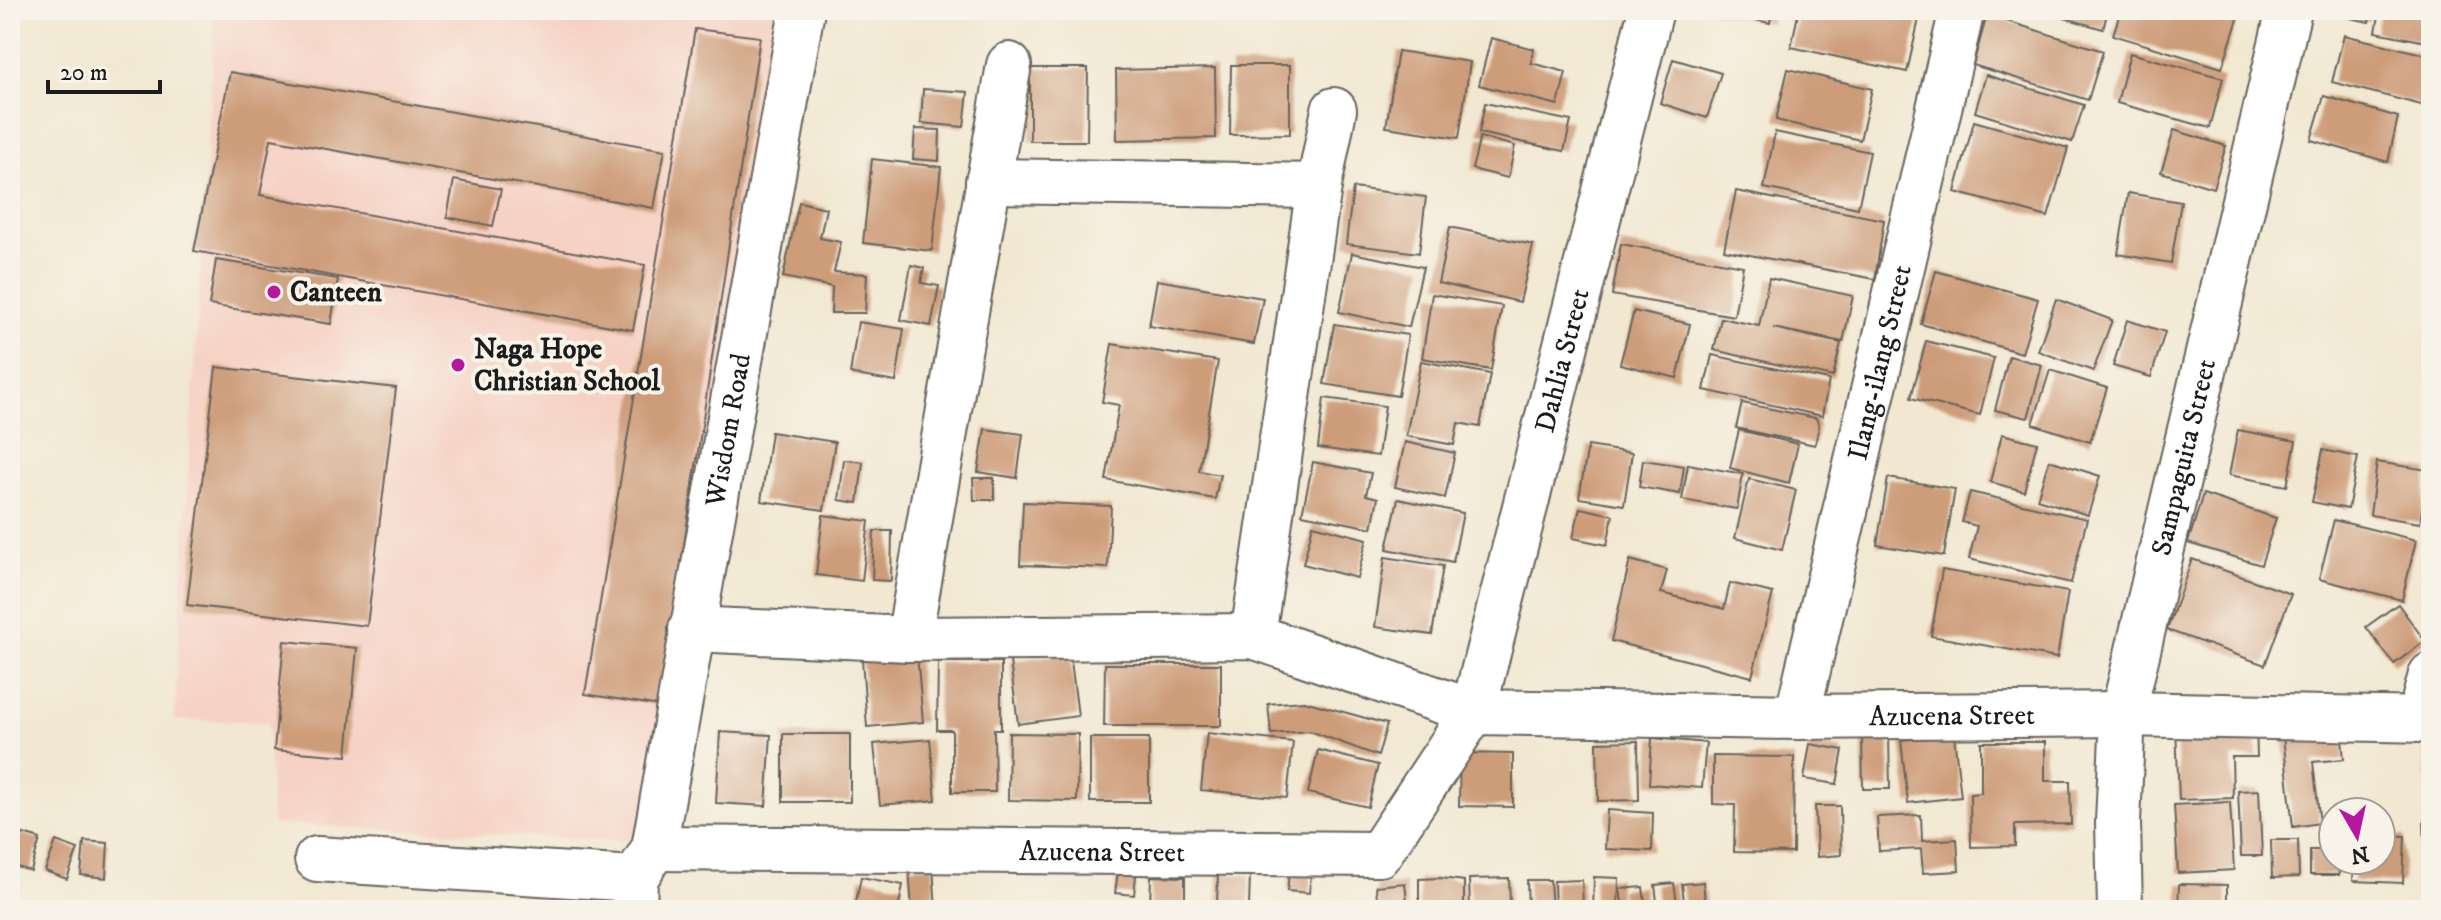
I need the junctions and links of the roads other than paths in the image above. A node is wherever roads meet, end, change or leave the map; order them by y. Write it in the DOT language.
graph roads {
  1 [pos="802,10"];
  2 [pos="1651,10"];
  3 [pos="1962,10"];
  4 [pos="2289,10"];
  5 [pos="1009,65"];
  6 [pos="1334,110"];
  7 [pos="988,181"];
  8 [pos="1319,186"];
  9 [pos="691,629"];
  10 [pos="1253,636"];
  11 [pos="909,639"];
  12 [pos="2431,675"];
  13 [pos="1473,712"];
  14 [pos="2123,714"];
  15 [pos="1797,717"];
  16 [pos="2425,720"];
  17 [pos="317,859"];
  18 [pos="641,879"];
  19 [pos="2120,910"];
  1 -- 9 [label="street, Wisdom Road"];
  2 -- 13 [label="street, Dahlia Street"];
  3 -- 15 [label="street, Ilang-ilang Street"];
  4 -- 14 [label="street, Sampaguita Street"];
  5 -- 7 [label="street"];
  6 -- 8 [label="street"];
  7 -- 8 [label="street"];
  7 -- 11 [label="street"];
  8 -- 10 [label="street"];
  9 -- 11 [label="street, Azucena Street"];
  9 -- 18 [label="street, Wisdom Road"];
  10 -- 11 [label="street, Azucena Street"];
  10 -- 13 [label="street, Azucena Street"];
  12 -- 16 [label="street"];
  13 -- 15 [label="street, Azucena Street"];
  13 -- 18 [label="street, Azucena Street"];
  14 -- 15 [label="street, Azucena Street"];
  14 -- 16 [label="street, Azucena Street"];
  14 -- 19 [label="street, Sampaguita Street"];
  17 -- 18 [label="street"];
}
